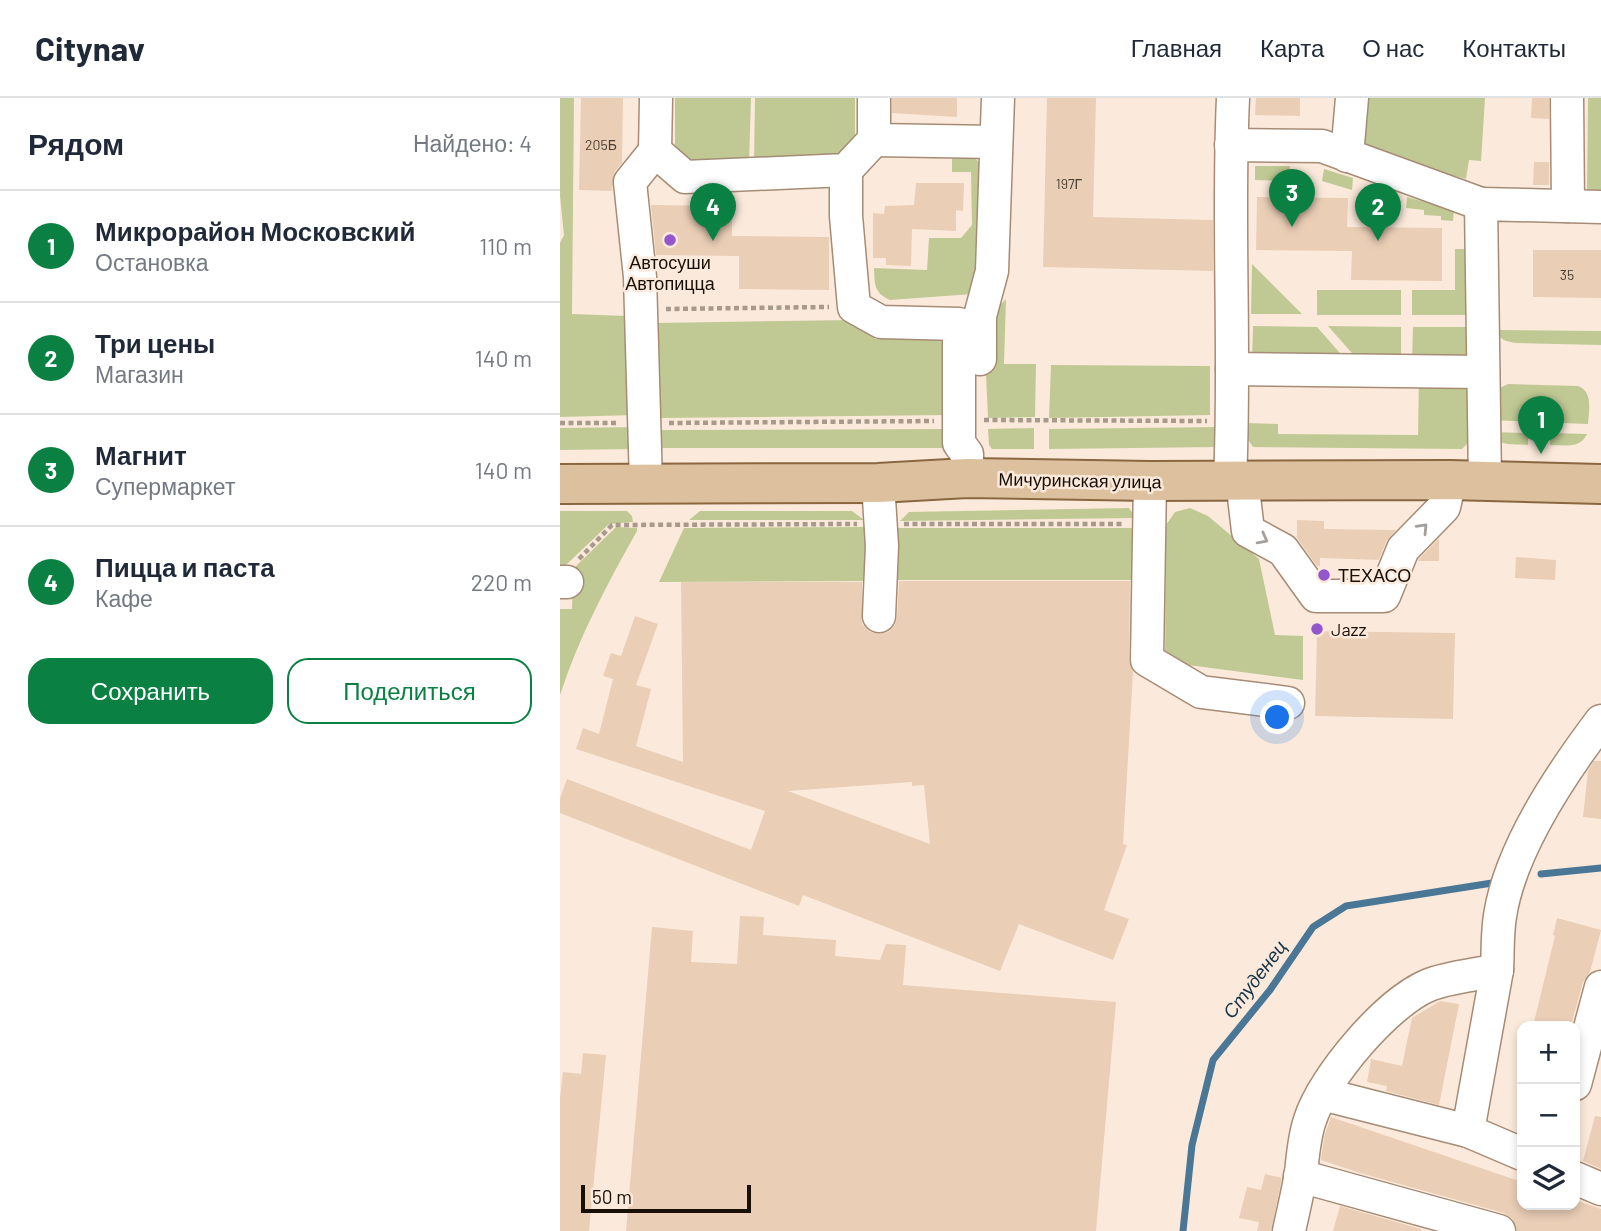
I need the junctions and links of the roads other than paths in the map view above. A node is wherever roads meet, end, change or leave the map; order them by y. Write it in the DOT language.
graph roads {
  1 [pos="656,98"];
  2 [pos="874,98"];
  3 [pos="998,98"];
  4 [pos="1233,98"];
  5 [pos="1352,98"];
  6 [pos="1567,98"];
  7 [pos="874,140"];
  8 [pos="996,142"];
  9 [pos="1231,145"];
  10 [pos="655,151"];
  11 [pos="1346,156"];
  12 [pos="846,170"];
  13 [pos="1481,204"];
  14 [pos="1568,206"];
  15 [pos="1601,207"];
  16 [pos="1232,369"];
  17 [pos="1483,372"];
  18 [pos="970,420"];
  19 [pos="967,466"];
  20 [pos="1236,480"];
  21 [pos="1467,481"];
  22 [pos="878,483"];
  23 [pos="560,484"];
  24 [pos="646,484"];
  25 [pos="1601,484"];
  26 [pos="1150,498"];
  27 [pos="879,616"];
  28 [pos="1287,702"];
  29 [pos="1601,721"];
  30 [pos="1497,971"];
  31 [pos="1601,987"];
  32 [pos="1580,1065"];
  33 [pos="1322,1094"];
  34 [pos="1468,1131"];
  35 [pos="1517,1152"];
  36 [pos="1300,1176"];
  37 [pos="1580,1180"];
  38 [pos="1601,1189"];
  39 [pos="1289,1231"];
  40 [pos="1499,1231"];
  1 -- 10 [label="lane"];
  2 -- 7 [label="lane"];
  3 -- 8 [label="lane"];
  4 -- 9 [label="lane"];
  5 -- 11 [label="lane"];
  6 -- 14 [label="lane"];
  7 -- 8 [label="lane"];
  7 -- 12 [label="lane"];
  8 -- 18 [label="lane"];
  9 -- 11 [label="lane"];
  9 -- 16 [label="lane"];
  10 -- 12 [label="lane"];
  10 -- 24 [label="lane"];
  11 -- 13 [label="lane"];
  12 -- 18 [label="lane"];
  13 -- 14 [label="lane"];
  13 -- 17 [label="lane"];
  14 -- 15 [label="lane"];
  16 -- 17 [label="lane"];
  16 -- 20 [label="lane"];
  17 -- 21 [label="lane"];
  18 -- 19 [label="lane"];
  19 -- 22 [label="main road, Мичуринская улица"];
  19 -- 26 [label="main road, Мичуринская улица"];
  20 -- 21 [label="main road, Мичуринская улица"];
  20 -- 21 [label="lane, one-way"];
  20 -- 26 [label="main road, Мичуринская улица"];
  21 -- 25 [label="main road, Мичуринская улица"];
  22 -- 24 [label="main road, Мичуринская улица"];
  22 -- 27 [label="lane"];
  23 -- 24 [label="main road, Мичуринская улица"];
  26 -- 28 [label="lane"];
  29 -- 30 [label="lane"];
  30 -- 33 [label="lane"];
  30 -- 34 [label="lane"];
  31 -- 32 [label="lane"];
  33 -- 34 [label="lane"];
  33 -- 36 [label="lane"];
  34 -- 35 [label="lane"];
  36 -- 39 [label="lane"];
  36 -- 40 [label="lane"];
  37 -- 38 [label="lane"];
}
